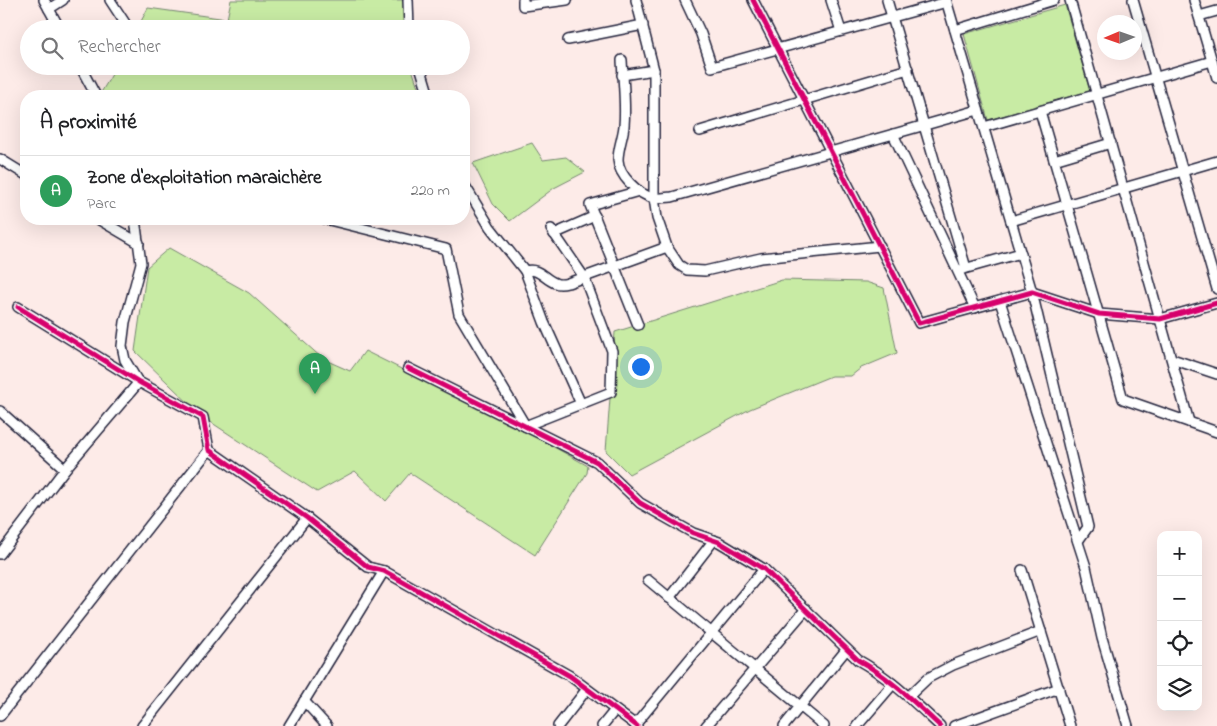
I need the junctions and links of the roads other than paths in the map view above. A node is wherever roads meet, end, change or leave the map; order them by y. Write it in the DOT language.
graph roads {
  1 [pos="44,0"];
  2 [pos="64,0"];
  3 [pos="110,0"];
  4 [pos="408,0"];
  5 [pos="523,0"];
  6 [pos="567,0"];
  7 [pos="637,0"];
  8 [pos="685,0"];
  9 [pos="753,0"];
  10 [pos="831,0"];
  11 [pos="888,0"];
  12 [pos="1054,0"];
  13 [pos="1070,0"];
  14 [pos="1133,0"];
  15 [pos="1194,0"];
  16 [pos="946,1"];
  17 [pos="50,9"];
  18 [pos="1217,11"];
  19 [pos="1199,16"];
  20 [pos="892,17"];
  21 [pos="56,20"];
  22 [pos="123,20"];
  23 [pos="409,20"];
  24 [pos="643,25"];
  25 [pos="955,30"];
  26 [pos="841,31"];
  27 [pos="568,40"];
  28 [pos="778,49"];
  29 [pos="622,60"];
  30 [pos="1212,62"];
  31 [pos="908,68"];
  32 [pos="654,70"];
  33 [pos="85,75"];
  34 [pos="423,75"];
  35 [pos="622,75"];
  36 [pos="1156,78"];
  37 [pos="1217,78"];
  38 [pos="93,90"];
  39 [pos="427,90"];
  40 [pos="1097,95"];
  41 [pos="804,100"];
  42 [pos="978,110"];
  43 [pos="1040,111"];
  44 [pos="924,125"];
  45 [pos="984,127"];
  46 [pos="700,131"];
  47 [pos="893,134"];
  48 [pos="1110,143"];
  49 [pos="831,152"];
  50 [pos="0,160"];
  51 [pos="1054,160"];
  52 [pos="1217,161"];
  53 [pos="1183,171"];
  54 [pos="20,172"];
  55 [pos="1123,188"];
  56 [pos="639,191"];
  57 [pos="470,194"];
  58 [pos="654,198"];
  59 [pos="1067,205"];
  60 [pos="594,216"];
  61 [pos="1011,221"];
  62 [pos="108,225"];
  63 [pos="136,225"];
  64 [pos="349,225"];
  65 [pos="139,243"];
  66 [pos="880,246"];
  67 [pos="667,247"];
  68 [pos="1021,253"];
  69 [pos="615,266"];
  70 [pos="962,270"];
  71 [pos="525,271"];
  72 [pos="584,277"];
  73 [pos="1217,289"];
  74 [pos="1032,292"];
  75 [pos="1000,301"];
  76 [pos="1217,303"];
  77 [pos="18,307"];
  78 [pos="975,308"];
  79 [pos="1099,314"];
  80 [pos="1160,319"];
  81 [pos="638,325"];
  82 [pos="1172,359"];
  83 [pos="408,368"];
  84 [pos="1217,374"];
  85 [pos="139,382"];
  86 [pos="581,404"];
  87 [pos="0,411"];
  88 [pos="1189,422"];
  89 [pos="525,426"];
  90 [pos="1217,432"];
  91 [pos="209,450"];
  92 [pos="66,469"];
  93 [pos="306,518"];
  94 [pos="714,540"];
  95 [pos="1078,541"];
  96 [pos="0,554"];
  97 [pos="764,569"];
  98 [pos="1022,570"];
  99 [pos="384,571"];
  100 [pos="648,580"];
  101 [pos="669,598"];
  102 [pos="806,609"];
  103 [pos="1041,631"];
  104 [pos="711,633"];
  105 [pos="846,650"];
  106 [pos="755,669"];
  107 [pos="893,684"];
  108 [pos="1058,688"];
  109 [pos="587,689"];
  110 [pos="909,696"];
  111 [pos="304,701"];
  112 [pos="800,706"];
  113 [pos="615,710"];
  114 [pos="0,716"];
  115 [pos="142,726"];
  116 [pos="289,726"];
  117 [pos="327,726"];
  118 [pos="558,726"];
  119 [pos="602,726"];
  120 [pos="636,726"];
  121 [pos="706,726"];
  122 [pos="784,726"];
  123 [pos="824,726"];
  124 [pos="857,726"];
  125 [pos="940,726"];
  126 [pos="954,726"];
  127 [pos="1070,726"];
  128 [pos="1128,726"];
  1 -- 17 [label="street"];
  2 -- 17 [label="street"];
  3 -- 22 [label="street"];
  4 -- 23 [label="street"];
  5 -- 6 [label="street"];
  7 -- 24 [label="street"];
  8 -- 28 [label="street"];
  9 -- 28 [label="street"];
  10 -- 26 [label="street"];
  11 -- 20 [label="street"];
  12 -- 25 [label="street"];
  13 -- 40 [label="street"];
  14 -- 36 [label="street"];
  15 -- 19 [label="street"];
  16 -- 20 [label="street"];
  16 -- 25 [label="street"];
  17 -- 21 [label="street"];
  18 -- 19 [label="street"];
  19 -- 30 [label="street"];
  20 -- 26 [label="street"];
  20 -- 31 [label="street"];
  24 -- 27 [label="street"];
  24 -- 32 [label="street"];
  25 -- 42 [label="street"];
  26 -- 28 [label="street"];
  28 -- 41 [label="street"];
  29 -- 35 [label="street"];
  30 -- 36 [label="street"];
  30 -- 37 [label="street"];
  31 -- 41 [label="street"];
  31 -- 44 [label="street"];
  32 -- 35 [label="street"];
  32 -- 58 [label="street"];
  33 -- 38 [label="street"];
  34 -- 39 [label="street"];
  35 -- 56 [label="street"];
  36 -- 40 [label="street"];
  36 -- 53 [label="street"];
  40 -- 43 [label="street"];
  40 -- 48 [label="street"];
  41 -- 46 [label="street"];
  41 -- 49 [label="street"];
  42 -- 44 [label="street"];
  42 -- 45 [label="street"];
  43 -- 45 [label="street"];
  43 -- 51 [label="street"];
  44 -- 47 [label="street"];
  44 -- 70 [label="street"];
  45 -- 61 [label="street"];
  47 -- 49 [label="street"];
  47 -- 70 [label="street"];
  48 -- 51 [label="street"];
  48 -- 55 [label="street"];
  49 -- 58 [label="street"];
  49 -- 66 [label="street"];
  50 -- 54 [label="street"];
  51 -- 59 [label="street"];
  52 -- 53 [label="street"];
  53 -- 55 [label="street"];
  53 -- 73 [label="street"];
  55 -- 59 [label="street"];
  55 -- 80 [label="street"];
  56 -- 58 [label="street"];
  56 -- 60 [label="street"];
  57 -- 71 [label="street"];
  58 -- 67 [label="street"];
  59 -- 61 [label="street"];
  59 -- 79 [label="street"];
  60 -- 69 [label="street"];
  60 -- 72 [label="street"];
  61 -- 68 [label="street"];
  62 -- 65 [label="street"];
  63 -- 65 [label="street"];
  64 -- 89 [label="street"];
  65 -- 85 [label="street"];
  66 -- 67 [label="street"];
  66 -- 78 [label="street"];
  67 -- 69 [label="street"];
  68 -- 70 [label="street"];
  68 -- 74 [label="street"];
  69 -- 72 [label="street"];
  69 -- 81 [label="street"];
  70 -- 78 [label="street"];
  71 -- 72 [label="street"];
  71 -- 86 [label="street"];
  72 -- 86 [label="street"];
  74 -- 75 [label="street"];
  74 -- 79 [label="street"];
  74 -- 95 [label="street"];
  75 -- 78 [label="street"];
  75 -- 95 [label="street"];
  76 -- 80 [label="street"];
  77 -- 85 [label="street"];
  79 -- 80 [label="street"];
  79 -- 88 [label="street"];
  80 -- 82 [label="street"];
  82 -- 84 [label="street"];
  82 -- 88 [label="street"];
  83 -- 89 [label="street"];
  85 -- 91 [label="street"];
  85 -- 92 [label="street"];
  86 -- 89 [label="street"];
  87 -- 92 [label="street"];
  88 -- 90 [label="street"];
  89 -- 94 [label="street"];
  91 -- 93 [label="street"];
  91 -- 114 [label="street"];
  92 -- 96 [label="street"];
  93 -- 99 [label="street"];
  93 -- 115 [label="street"];
  94 -- 97 [label="street"];
  94 -- 101 [label="street"];
  95 -- 128 [label="street"];
  97 -- 102 [label="street"];
  97 -- 104 [label="street"];
  98 -- 103 [label="street"];
  99 -- 109 [label="street"];
  99 -- 111 [label="street"];
  100 -- 101 [label="street"];
  101 -- 104 [label="street"];
  102 -- 105 [label="street"];
  102 -- 106 [label="street"];
  103 -- 108 [label="street"];
  103 -- 110 [label="street"];
  104 -- 106 [label="street"];
  104 -- 120 [label="street"];
  105 -- 107 [label="street"];
  105 -- 112 [label="street"];
  106 -- 112 [label="street"];
  106 -- 121 [label="street"];
  107 -- 110 [label="street"];
  107 -- 124 [label="street"];
  108 -- 126 [label="street"];
  108 -- 127 [label="street"];
  109 -- 113 [label="street"];
  109 -- 118 [label="street"];
  110 -- 125 [label="street"];
  111 -- 116 [label="street"];
  111 -- 117 [label="street"];
  112 -- 122 [label="street"];
  112 -- 123 [label="street"];
  113 -- 119 [label="street"];
  113 -- 120 [label="street"];
}
